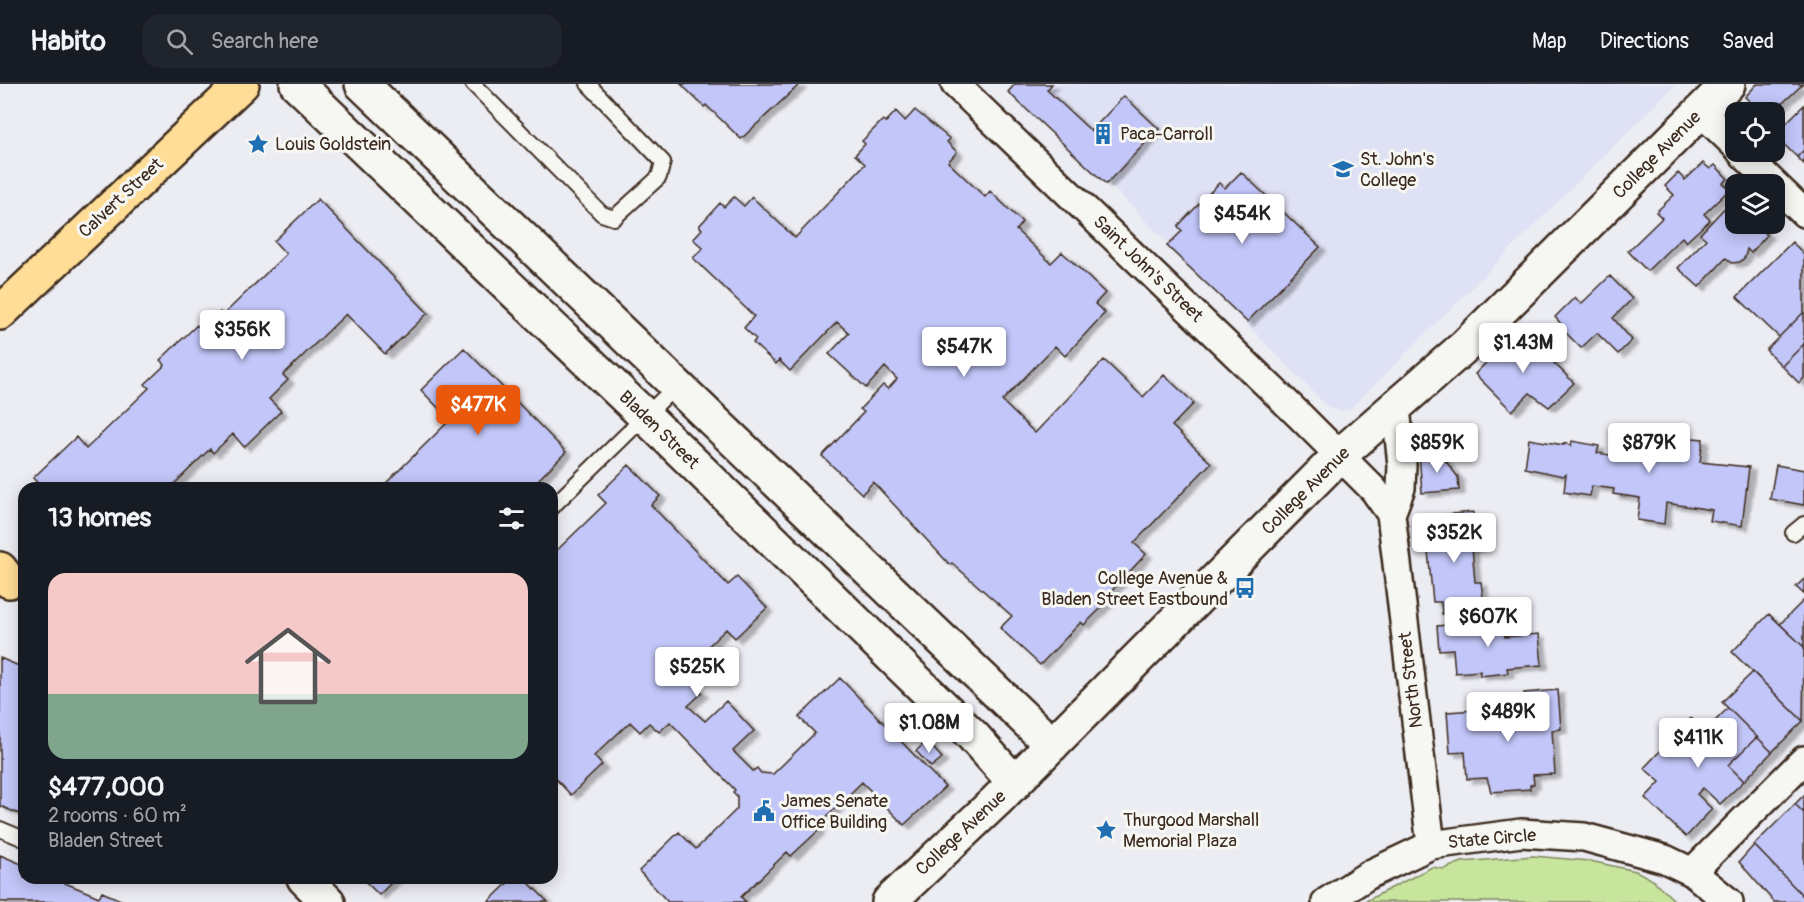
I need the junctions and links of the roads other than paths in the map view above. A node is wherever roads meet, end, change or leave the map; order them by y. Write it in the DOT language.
graph roads {
  1 [pos="242,84"];
  2 [pos="297,84"];
  3 [pos="362,84"];
  4 [pos="473,84"];
  5 [pos="588,84"];
  6 [pos="955,84"];
  7 [pos="1728,84"];
  8 [pos="1701,112"];
  9 [pos="1725,135"];
  10 [pos="1751,162"];
  11 [pos="1804,213"];
  12 [pos="0,313"];
  13 [pos="676,386"];
  14 [pos="1396,408"];
  15 [pos="646,417"];
  16 [pos="1340,455"];
  17 [pos="558,501"];
  18 [pos="1391,514"];
  19 [pos="1804,524"];
  20 [pos="1793,533"];
  21 [pos="1052,745"];
  22 [pos="1804,760"];
  23 [pos="1014,783"];
  24 [pos="0,829"];
  25 [pos="18,836"];
  26 [pos="1431,845"];
  27 [pos="1692,872"];
  28 [pos="310,884"];
  29 [pos="328,902"];
  30 [pos="889,902"];
  31 [pos="1326,902"];
  32 [pos="1729,902"];
  1 -- 12 [label="main road, Calvert Street"];
  2 -- 15 [label="main road, Bladen Street"];
  3 -- 13 [label="main road"];
  4 -- 5 [label="lane"];
  6 -- 16 [label="street, Saint John's Street"];
  7 -- 8 [label="main road, College Avenue"];
  8 -- 9 [label="street"];
  8 -- 14 [label="main road, College Avenue"];
  10 -- 11 [label="street"];
  13 -- 15 [label="lane"];
  13 -- 21 [label="main road"];
  14 -- 16 [label="main road, College Avenue"];
  14 -- 18 [label="street, North Street"];
  15 -- 17 [label="lane"];
  15 -- 23 [label="main road, Bladen Street"];
  16 -- 18 [label="street, North Street"];
  16 -- 21 [label="main road, College Avenue"];
  18 -- 26 [label="street, North Street"];
  19 -- 20 [label="lane"];
  21 -- 23 [label="main road, College Avenue"];
  22 -- 27 [label="street"];
  23 -- 30 [label="main road, College Avenue"];
  24 -- 25 [label="lane"];
  26 -- 27 [label="street, State Circle"];
  26 -- 31 [label="street, State Circle"];
  27 -- 32 [label="street, State Circle"];
  28 -- 29 [label="main road"];
}
